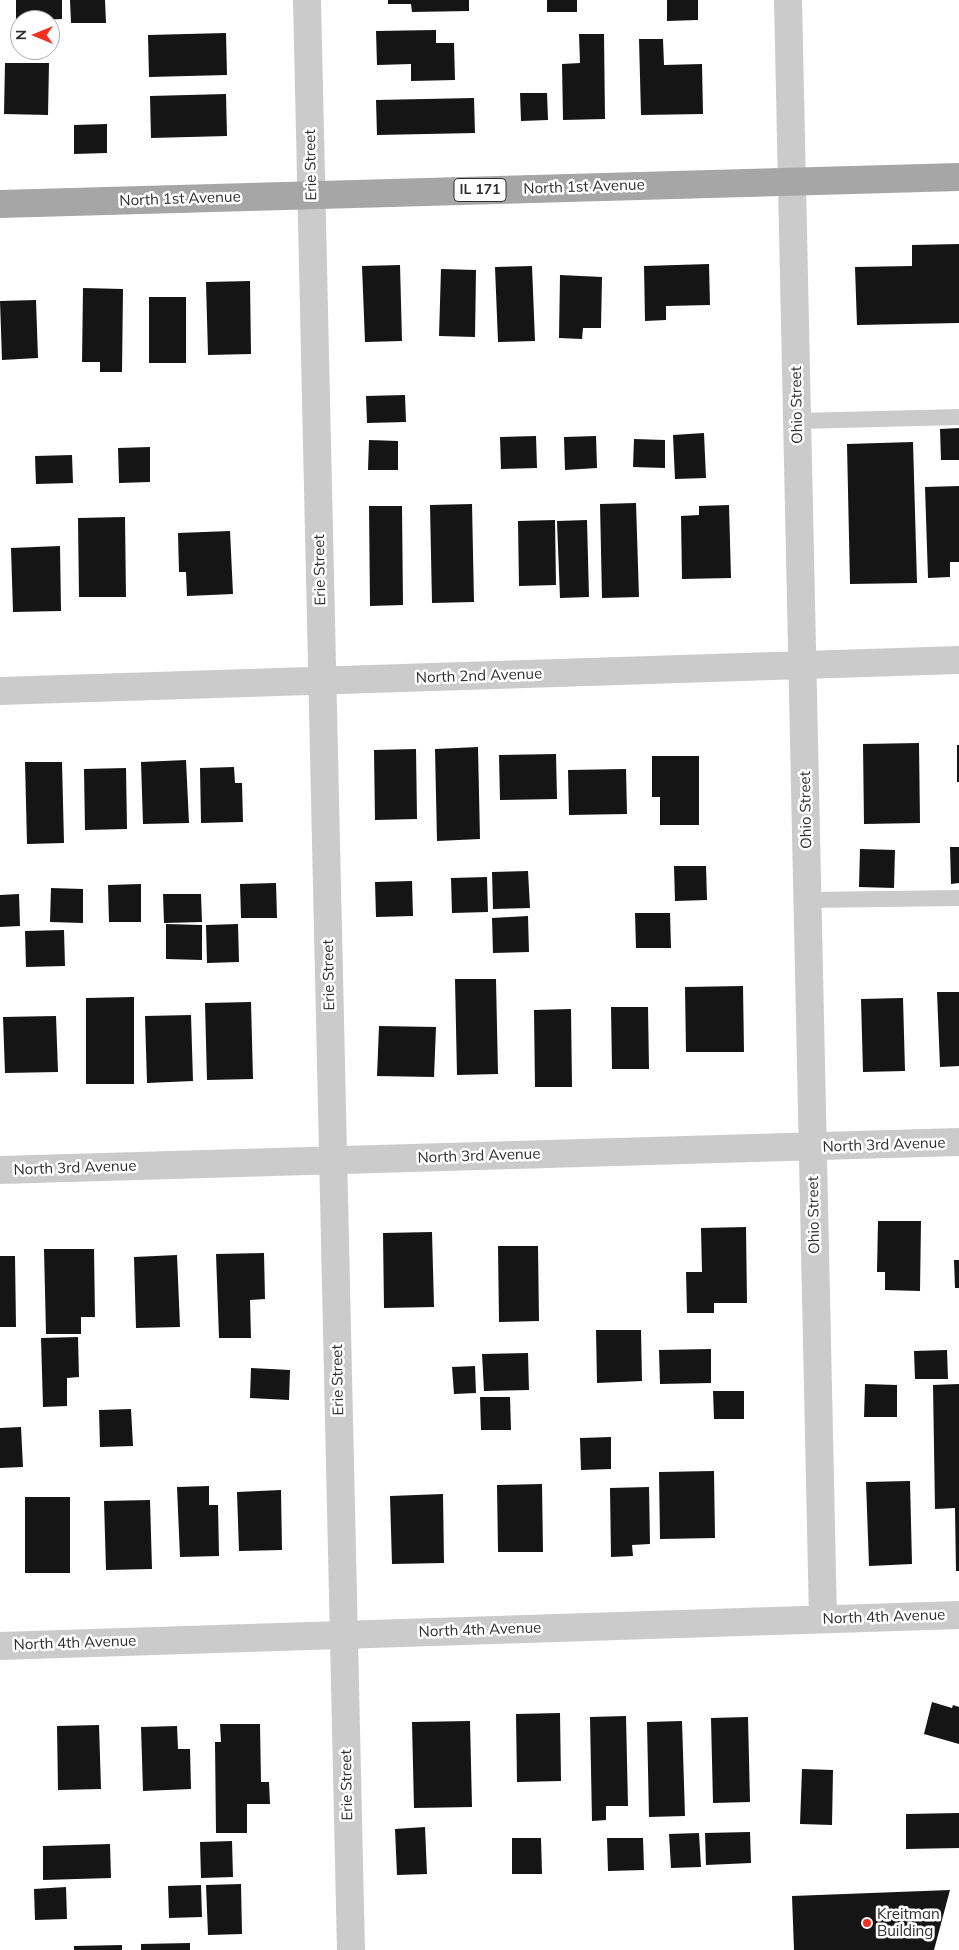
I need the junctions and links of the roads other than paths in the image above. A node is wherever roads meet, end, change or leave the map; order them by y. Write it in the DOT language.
graph roads {
  1 [pos="307,0"];
  2 [pos="788,0"];
  3 [pos="959,177"];
  4 [pos="793,181"];
  5 [pos="312,195"];
  6 [pos="0,204"];
  7 [pos="959,417"];
  8 [pos="798,421"];
  9 [pos="959,660"];
  10 [pos="803,665"];
  11 [pos="322,681"];
  12 [pos="0,691"];
  13 [pos="959,898"];
  14 [pos="808,900"];
  15 [pos="959,1142"];
  16 [pos="813,1147"];
  17 [pos="333,1160"];
  18 [pos="0,1170"];
  19 [pos="959,1615"];
  20 [pos="823,1619"];
  21 [pos="344,1635"];
  22 [pos="0,1646"];
  23 [pos="351,1950"];
  1 -- 5 [label="street, Erie Street"];
  2 -- 4 [label="street, Ohio Street"];
  3 -- 4 [label="main road, North 1st Avenue / IL 171"];
  4 -- 5 [label="main road, North 1st Avenue / IL 171"];
  4 -- 8 [label="street, Ohio Street"];
  5 -- 6 [label="main road, North 1st Avenue / IL 171"];
  5 -- 11 [label="street, Erie Street"];
  7 -- 8 [label="lane"];
  8 -- 10 [label="street, Ohio Street"];
  9 -- 10 [label="street, North 2nd Avenue"];
  10 -- 11 [label="street, North 2nd Avenue"];
  10 -- 14 [label="street, Ohio Street"];
  11 -- 12 [label="street, North 2nd Avenue"];
  11 -- 17 [label="street, Erie Street"];
  13 -- 14 [label="lane"];
  14 -- 16 [label="street, Ohio Street"];
  15 -- 16 [label="street, North 3rd Avenue"];
  16 -- 17 [label="street, North 3rd Avenue"];
  16 -- 20 [label="street, Ohio Street"];
  17 -- 18 [label="street, North 3rd Avenue"];
  17 -- 21 [label="street, Erie Street"];
  19 -- 20 [label="street, North 4th Avenue"];
  20 -- 21 [label="street, North 4th Avenue"];
  21 -- 22 [label="street, North 4th Avenue"];
  21 -- 23 [label="street, Erie Street"];
}
